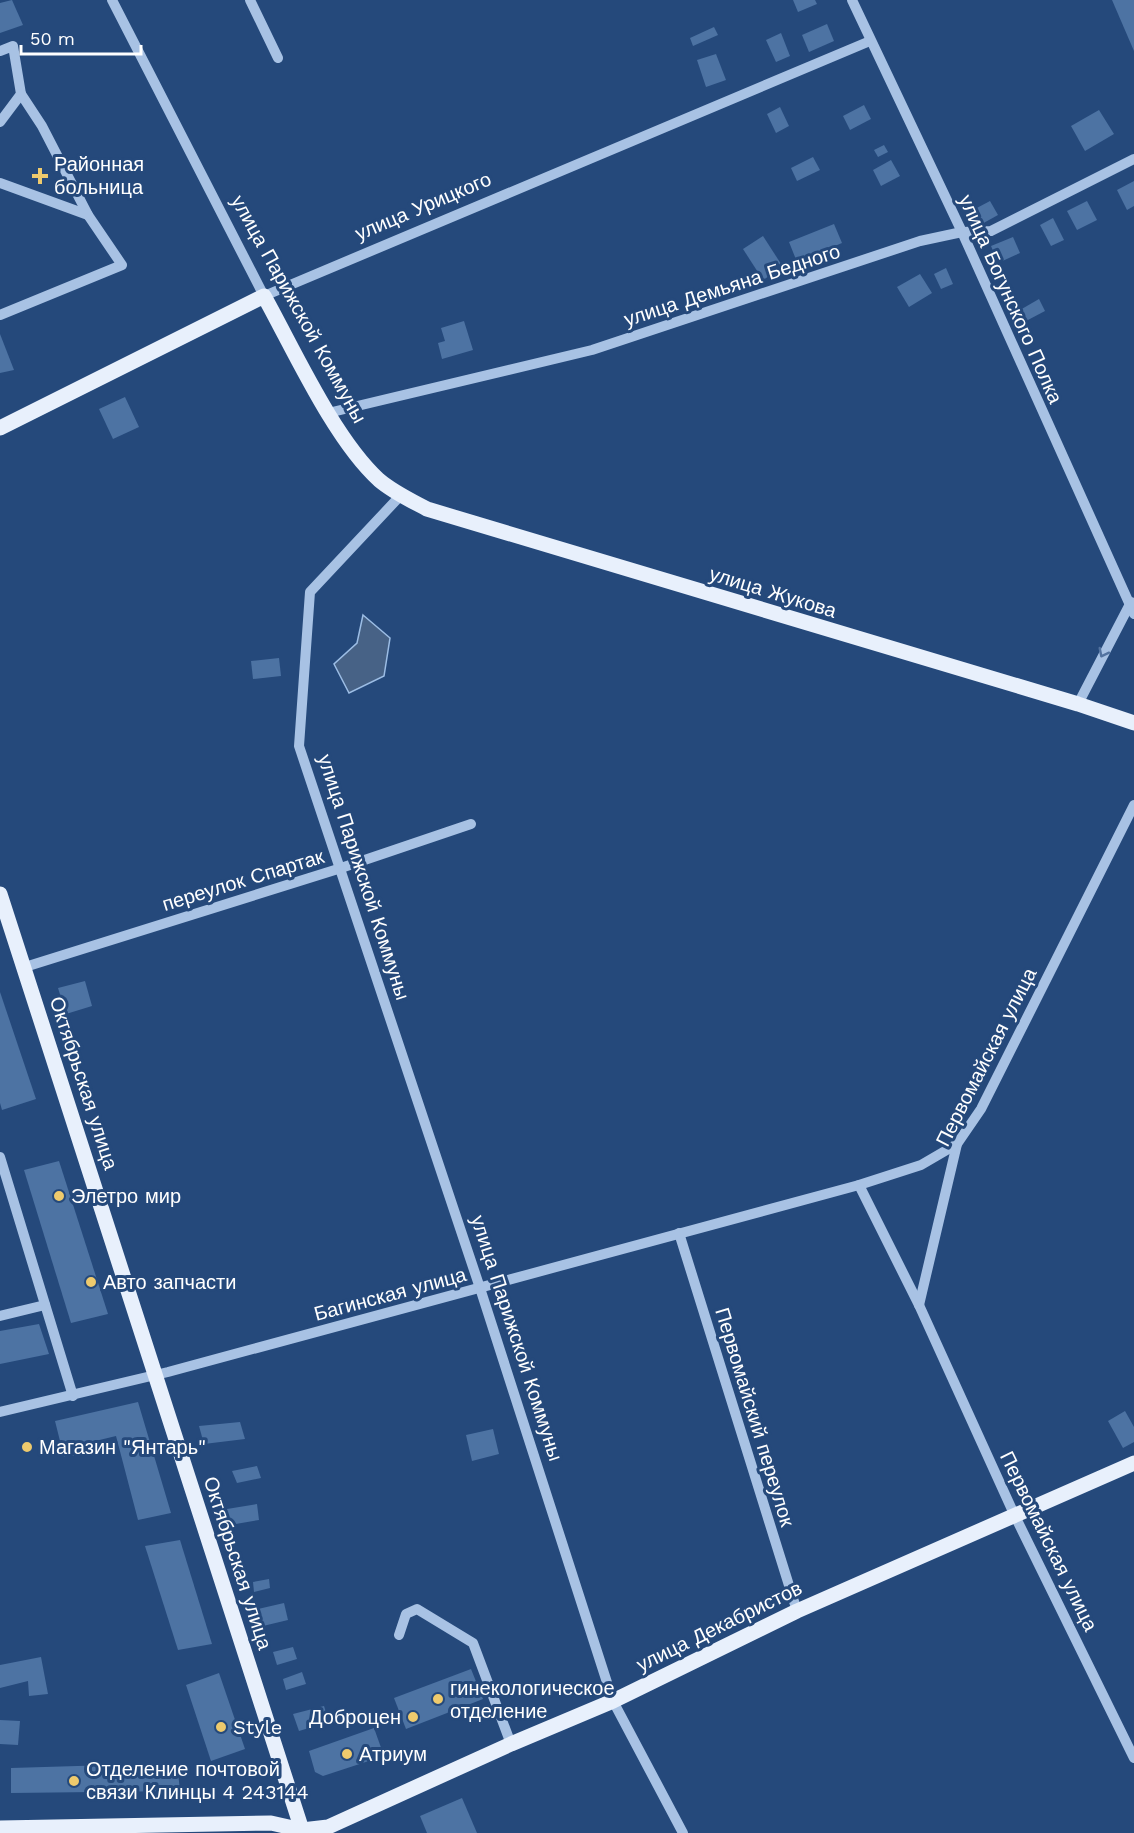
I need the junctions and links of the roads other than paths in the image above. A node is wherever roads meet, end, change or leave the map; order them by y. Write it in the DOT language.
graph roads {
  1 [pos="112,0"];
  2 [pos="250,0"];
  3 [pos="852,0"];
  4 [pos="870,40"];
  5 [pos="0,51"];
  6 [pos="278,58"];
  7 [pos="21,94"];
  8 [pos="0,122"];
  9 [pos="1134,159"];
  10 [pos="0,183"];
  11 [pos="88,215"];
  12 [pos="962,232"];
  13 [pos="264,296"];
  14 [pos="0,315"];
  15 [pos="328,413"];
  16 [pos="0,428"];
  17 [pos="401,495"];
  18 [pos="1131,602"];
  19 [pos="1134,614"];
  20 [pos="1078,704"];
  21 [pos="1134,723"];
  22 [pos="1134,805"];
  23 [pos="471,824"];
  24 [pos="338,869"];
  25 [pos="0,894"];
  26 [pos="25,967"];
  27 [pos="957,1144"];
  28 [pos="0,1157"];
  29 [pos="859,1185"];
  30 [pos="679,1233"];
  31 [pos="480,1288"];
  32 [pos="45,1305"];
  33 [pos="920,1305"];
  34 [pos="0,1316"];
  35 [pos="156,1375"];
  36 [pos="73,1396"];
  37 [pos="0,1412"];
  38 [pos="1134,1463"];
  39 [pos="1014,1514"];
  40 [pos="797,1611"];
  41 [pos="399,1635"];
  42 [pos="613,1701"];
  43 [pos="511,1744"];
  44 [pos="1134,1758"];
  45 [pos="0,1828"];
  46 [pos="303,1832"];
  47 [pos="683,1833"];
  1 -- 13 [label="street, улица Парижской Коммуны"];
  2 -- 6 [label="street"];
  3 -- 4 [label="street, улица Богунского Полка"];
  4 -- 12 [label="street, улица Богунского Полка"];
  4 -- 13 [label="street, улица Урицкого"];
  5 -- 7 [label="street"];
  7 -- 8 [label="street"];
  7 -- 11 [label="street"];
  9 -- 12 [label="street, улица Демьяна Бедного"];
  10 -- 11 [label="street"];
  11 -- 14 [label="street"];
  12 -- 15 [label="street, улица Демьяна Бедного"];
  12 -- 18 [label="street, улица Богунского Полка"];
  13 -- 15 [label="main road, улица Парижской Коммуны"];
  13 -- 16 [label="main road, улица Урицкого"];
  15 -- 17 [label="main road, улица Парижской Коммуны"];
  17 -- 20 [label="main road, улица Жукова"];
  17 -- 24 [label="street, улица Парижской Коммуны"];
  18 -- 19 [label="street, улица Богунского Полка"];
  18 -- 20 [label="street, one-way"];
  20 -- 21 [label="main road, улица Жукова"];
  22 -- 27 [label="street, Первомайская улица"];
  23 -- 24 [label="street, переулок Спартак"];
  24 -- 26 [label="street, переулок Спартак"];
  24 -- 31 [label="street, улица Парижской Коммуны"];
  25 -- 26 [label="main road, Октябрьская улица"];
  26 -- 35 [label="main road, Октябрьская улица"];
  27 -- 29 [label="street, Багинская улица"];
  27 -- 33 [label="street, Первомайская улица"];
  28 -- 32 [label="street"];
  29 -- 30 [label="street, Багинская улица"];
  29 -- 33 [label="street, Первомайская улица"];
  30 -- 31 [label="street, Багинская улица"];
  30 -- 40 [label="street, Первомайский переулок"];
  31 -- 35 [label="street, Багинская улица"];
  31 -- 42 [label="street, улица Парижской Коммуны"];
  32 -- 34 [label="street"];
  32 -- 36 [label="street"];
  33 -- 39 [label="street, Первомайская улица"];
  35 -- 36 [label="street, Багинская улица"];
  35 -- 46 [label="main road, Октябрьская улица"];
  36 -- 37 [label="street, Багинская улица"];
  38 -- 39 [label="main road, улица Декабристов"];
  39 -- 40 [label="main road, улица Декабристов"];
  39 -- 44 [label="street, Первомайская улица"];
  40 -- 42 [label="main road, улица Декабристов"];
  41 -- 43 [label="street"];
  42 -- 43 [label="main road, улица Декабристов"];
  42 -- 47 [label="street, улица Парижской Коммуны"];
  43 -- 46 [label="main road, улица Декабристов"];
  45 -- 46 [label="main road, улица Декабристов"];
}
